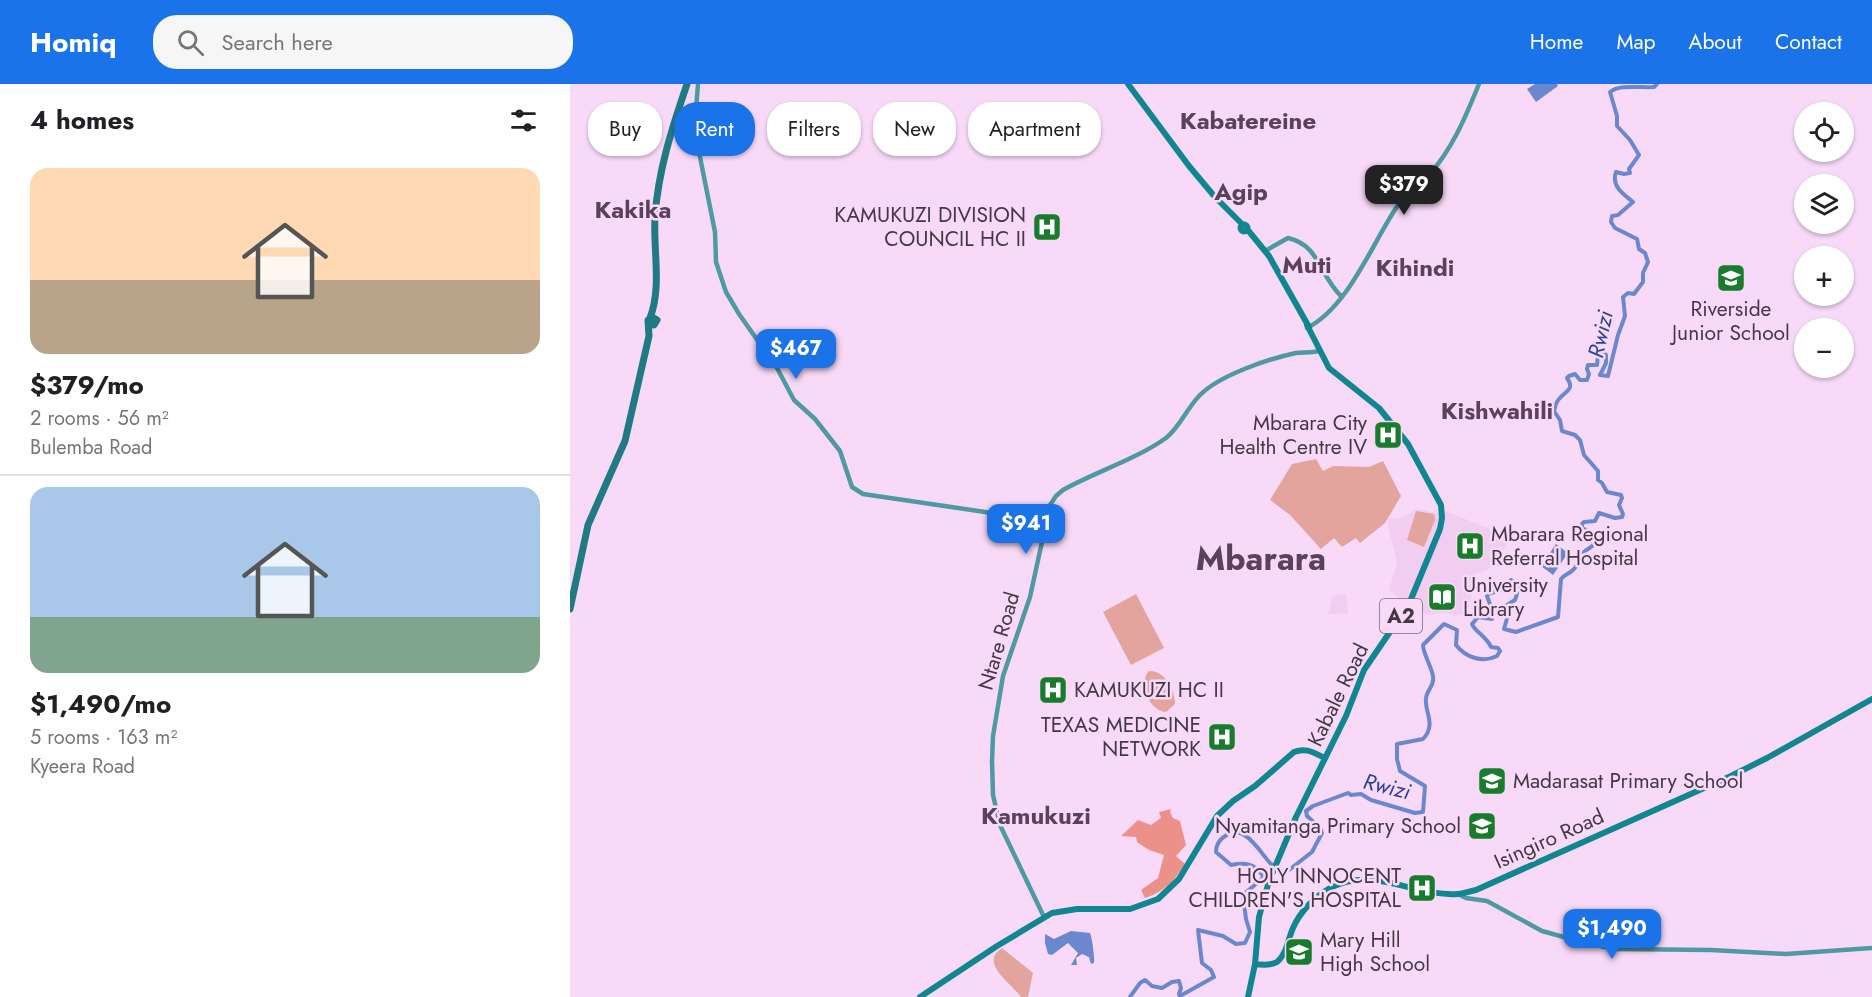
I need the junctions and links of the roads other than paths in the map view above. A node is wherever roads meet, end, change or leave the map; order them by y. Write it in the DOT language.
graph roads {
  1 [pos="689,84"];
  2 [pos="698,84"];
  3 [pos="1128,84"];
  4 [pos="1479,84"];
  5 [pos="1265,251"];
  6 [pos="1342,297"];
  7 [pos="653,321"];
  8 [pos="1307,327"];
  9 [pos="1319,351"];
  10 [pos="1325,360"];
  11 [pos="1044,526"];
  12 [pos="570,609"];
  13 [pos="570,615"];
  14 [pos="1872,699"];
  15 [pos="1324,758"];
  16 [pos="1458,894"];
  17 [pos="1044,916"];
  18 [pos="1872,948"];
  19 [pos="1255,964"];
  20 [pos="920,997"];
  21 [pos="1248,997"];
  1 -- 7 [label="highway"];
  2 -- 11 [label="main road"];
  3 -- 5 [label="main road, A2"];
  4 -- 6 [label="main road"];
  5 -- 6 [label="main road"];
  5 -- 8 [label="main road, A2"];
  6 -- 8 [label="main road"];
  7 -- 12 [label="highway"];
  7 -- 13 [label="highway"];
  8 -- 9 [label="main road, A2"];
  8 -- 10 [label="main road, A2"];
  9 -- 10 [label="main road, A2"];
  9 -- 11 [label="main road, Ntare Road"];
  10 -- 15 [label="main road, Kabale Road / A2"];
  11 -- 17 [label="main road, Ntare Road"];
  14 -- 16 [label="main road, Isingiro Road"];
  15 -- 17 [label="main road"];
  15 -- 19 [label="main road, Kabale Road / A2"];
  16 -- 18 [label="main road"];
  16 -- 19 [label="main road, Isingiro Road"];
  17 -- 20 [label="main road"];
  19 -- 21 [label="main road, A2"];
}
